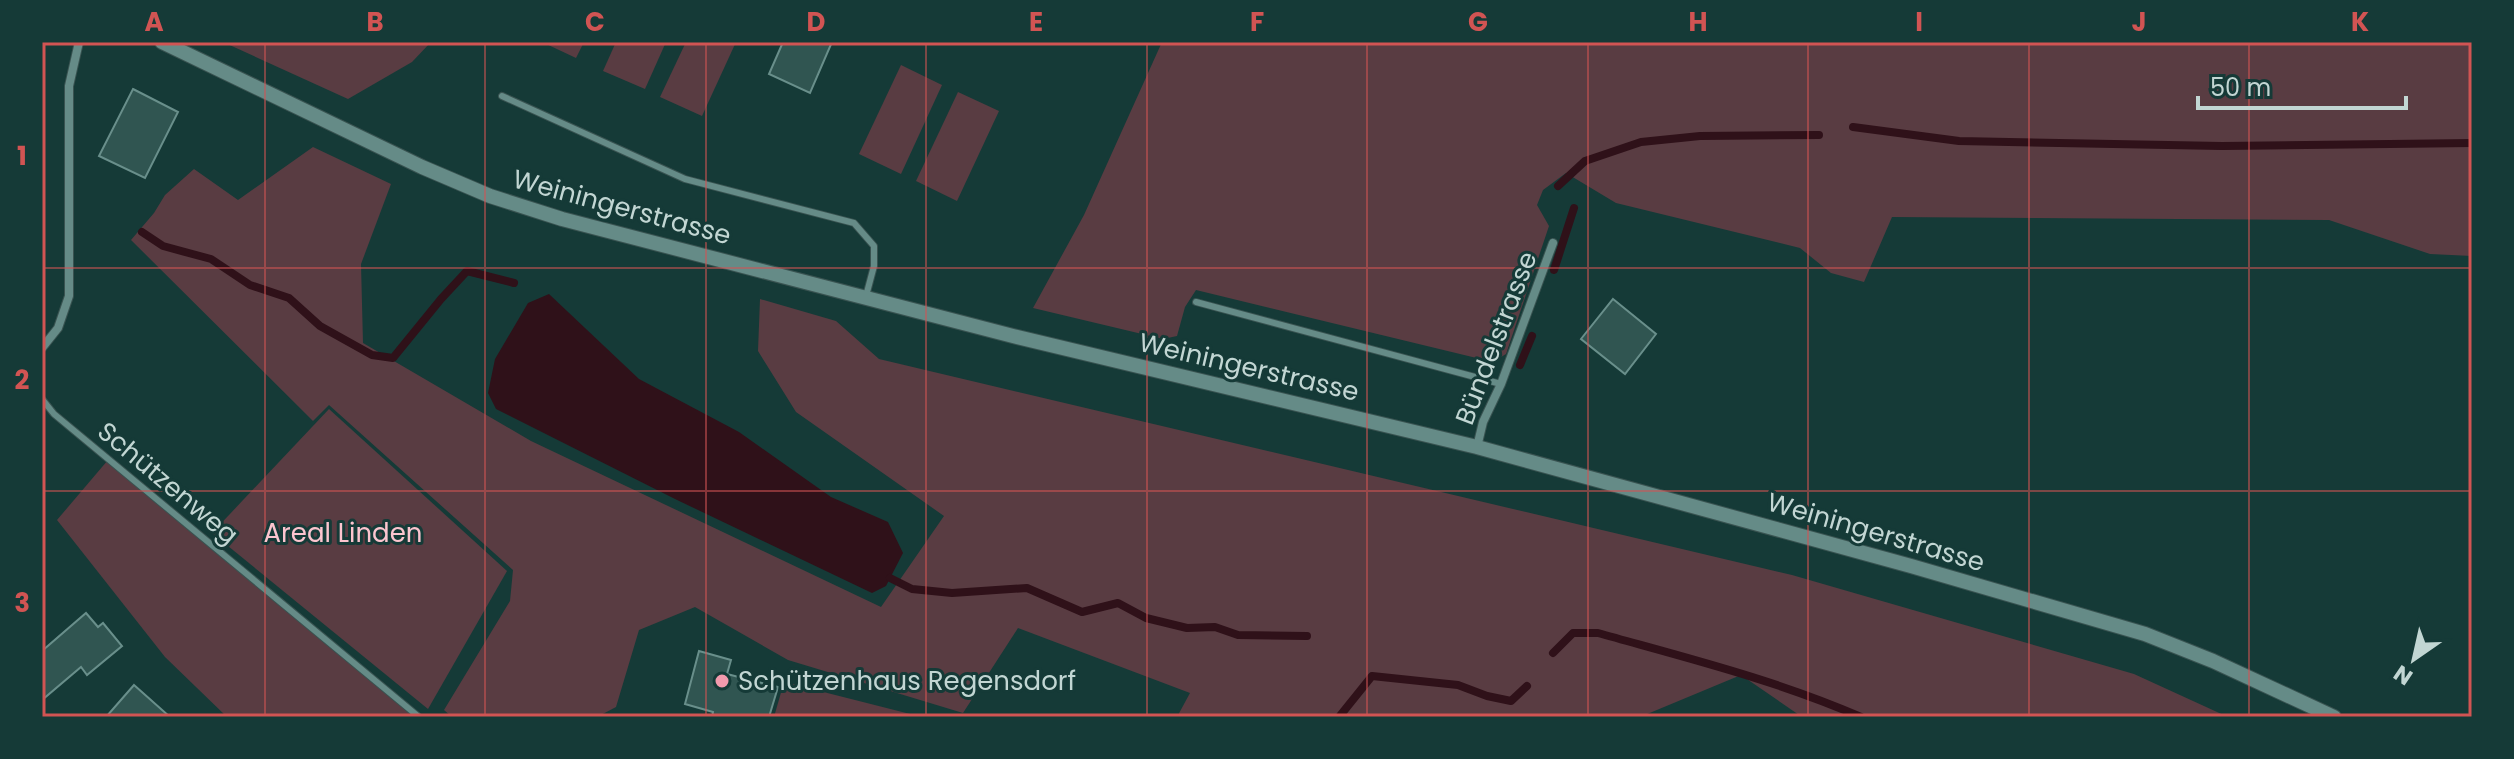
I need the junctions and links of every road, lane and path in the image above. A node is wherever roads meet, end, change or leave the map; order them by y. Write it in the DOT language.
graph roads {
  1 [pos="79,42"];
  2 [pos="162,42"];
  3 [pos="502,96"];
  4 [pos="1553,243"];
  5 [pos="866,296"];
  6 [pos="1196,302"];
  7 [pos="42,348"];
  8 [pos="1501,384"];
  9 [pos="42,399"];
  10 [pos="1477,447"];
  11 [pos="419,717"];
  12 [pos="2334,717"];
  1 -- 7 [label="street"];
  2 -- 5 [label="street, Weiningerstrasse"];
  3 -- 5 [label="lane"];
  4 -- 8 [label="street, Bündelstrasse"];
  5 -- 10 [label="street, Weiningerstrasse"];
  6 -- 8 [label="lane"];
  8 -- 10 [label="street, Bündelstrasse"];
  9 -- 11 [label="lane, Schützenweg"];
  10 -- 12 [label="street, Weiningerstrasse"];
}
